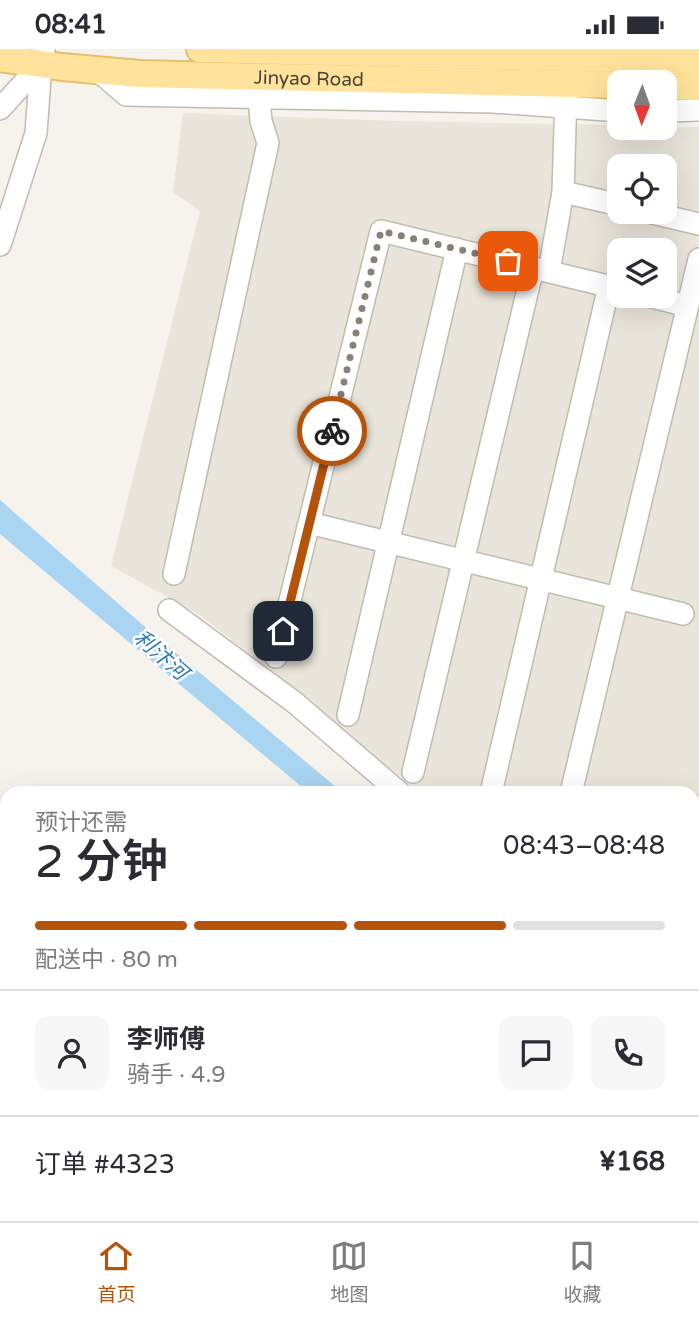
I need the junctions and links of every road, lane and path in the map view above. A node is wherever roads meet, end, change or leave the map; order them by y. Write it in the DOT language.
graph roads {
  1 [pos="200,49"];
  2 [pos="43,57"];
  3 [pos="697,57"];
  4 [pos="0,58"];
  5 [pos="97,70"];
  6 [pos="677,86"];
  7 [pos="699,87"];
  8 [pos="607,88"];
  9 [pos="566,96"];
  10 [pos="259,98"];
  11 [pos="607,107"];
  12 [pos="0,109"];
  13 [pos="699,110"];
  14 [pos="677,111"];
  15 [pos="563,192"];
  16 [pos="607,202"];
  17 [pos="677,219"];
  18 [pos="699,224"];
  19 [pos="0,245"];
  20 [pos="457,249"];
  21 [pos="699,259"];
  22 [pos="541,269"];
  23 [pos="607,285"];
  24 [pos="677,303"];
  25 [pos="688,306"];
  26 [pos="610,308"];
  27 [pos="309,523"];
  28 [pos="389,542"];
  29 [pos="463,561"];
  30 [pos="174,574"];
  31 [pos="541,580"];
  32 [pos="618,599"];
  33 [pos="169,610"];
  34 [pos="683,614"];
  35 [pos="276,657"];
  36 [pos="348,715"];
  37 [pos="413,772"];
  38 [pos="392,786"];
  39 [pos="493,786"];
  40 [pos="573,786"];
  1 -- 3 [label="main road, Jinyao Road"];
  2 -- 4 [label="main road, Jinyao Road"];
  2 -- 5 [label="main road, Jinyao Road"];
  2 -- 12 [label="street"];
  2 -- 19 [label="street"];
  5 -- 9 [label="main road, Jinyao Road"];
  5 -- 10 [label="street"];
  6 -- 7 [label="main road"];
  8 -- 9 [label="main road, Jinyao Road"];
  9 -- 10 [label="street"];
  9 -- 11 [label="street"];
  9 -- 15 [label="street"];
  10 -- 30 [label="street"];
  13 -- 14 [label="street"];
  15 -- 16 [label="street"];
  15 -- 22 [label="street"];
  17 -- 18 [label="street"];
  20 -- 22 [label="street"];
  20 -- 27 [label="street"];
  20 -- 28 [label="street"];
  21 -- 25 [label="street"];
  22 -- 23 [label="street"];
  22 -- 29 [label="street"];
  24 -- 25 [label="street"];
  25 -- 32 [label="street"];
  26 -- 31 [label="street"];
  27 -- 28 [label="street"];
  27 -- 35 [label="street"];
  28 -- 29 [label="street"];
  28 -- 36 [label="street"];
  29 -- 31 [label="street"];
  29 -- 37 [label="street"];
  31 -- 32 [label="street"];
  31 -- 39 [label="street"];
  32 -- 34 [label="street"];
  32 -- 40 [label="street"];
  33 -- 38 [label="street"];
}
